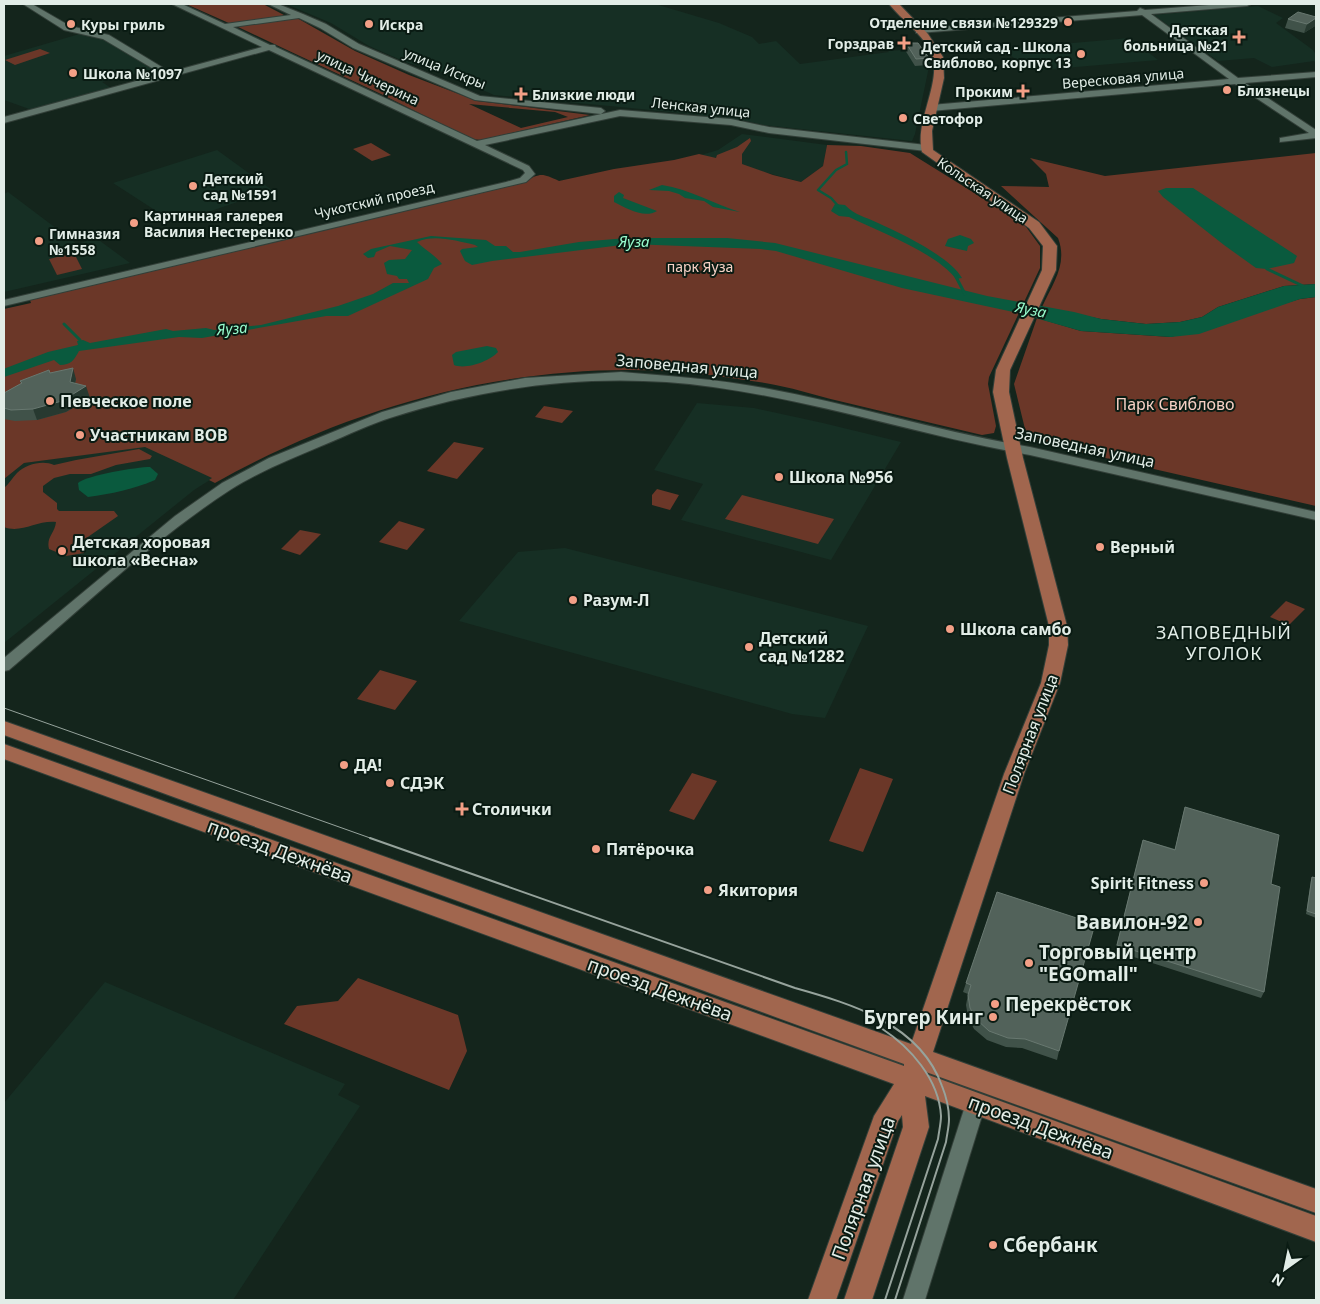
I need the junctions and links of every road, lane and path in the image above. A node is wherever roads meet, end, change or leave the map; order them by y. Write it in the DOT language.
graph roads {
  1 [pos="27,4"];
  2 [pos="176,4"];
  3 [pos="272,4"];
  4 [pos="894,4"];
  5 [pos="1132,4"];
  6 [pos="1247,4"];
  7 [pos="1143,13"];
  8 [pos="300,16"];
  9 [pos="226,26"];
  10 [pos="919,30"];
  11 [pos="272,48"];
  12 [pos="169,74"];
  13 [pos="1316,74"];
  14 [pos="1238,82"];
  15 [pos="931,108"];
  16 [pos="620,113"];
  17 [pos="4,120"];
  18 [pos="1316,135"];
  19 [pos="1283,140"];
  20 [pos="475,144"];
  21 [pos="926,148"];
  22 [pos="517,182"];
  23 [pos="1037,295"];
  24 [pos="4,303"];
  25 [pos="1002,381"];
  26 [pos="1013,448"];
  27 [pos="1316,516"];
  28 [pos="4,666"];
  29 [pos="4,728"];
  30 [pos="4,750"];
  31 [pos="915,1069"];
  32 [pos="976,1103"];
  33 [pos="1316,1201"];
  34 [pos="1316,1229"];
  35 [pos="822,1300"];
  36 [pos="858,1300"];
  37 [pos="914,1300"];
  1 -- 12 [label="street"];
  2 -- 9 [label="street, улица Чичерина"];
  3 -- 8 [label="street, улица Искры"];
  4 -- 10 [label="main road, Кольская улица"];
  5 -- 7 [label="street"];
  6 -- 7 [label="street"];
  7 -- 10 [label="street"];
  7 -- 14 [label="street"];
  8 -- 9 [label="street"];
  8 -- 16 [label="street, улица Искры"];
  9 -- 11 [label="street, улица Чичерина"];
  10 -- 15 [label="main road, Кольская улица"];
  11 -- 12 [label="street"];
  11 -- 20 [label="street, улица Чичерина"];
  12 -- 17 [label="street"];
  13 -- 14 [label="street, Вересковая улица"];
  14 -- 15 [label="street, Вересковая улица"];
  14 -- 18 [label="street"];
  15 -- 21 [label="main road, Кольская улица"];
  16 -- 20 [label="street, Ленская улица"];
  16 -- 21 [label="street, Ленская улица"];
  18 -- 19 [label="street"];
  20 -- 22 [label="street, улица Чичерина"];
  21 -- 23 [label="main road, Кольская улица"];
  22 -- 24 [label="street, Чукотский проезд"];
  23 -- 25 [label="main road, Кольская улица"];
  25 -- 26 [label="main road, Полярная улица"];
  26 -- 27 [label="street, Заповедная улица"];
  26 -- 28 [label="street, Заповедная улица"];
  26 -- 31 [label="main road, Полярная улица"];
  29 -- 31 [label="main road, проезд Дежнёва"];
  30 -- 31 [label="main road, проезд Дежнёва"];
  31 -- 32 [label="main road, проезд Дежнёва"];
  31 -- 33 [label="main road, проезд Дежнёва"];
  31 -- 35 [label="main road, Полярная улица"];
  31 -- 36 [label="main road, Полярная улица"];
  32 -- 34 [label="main road, проезд Дежнёва"];
  32 -- 37 [label="street"];
}
